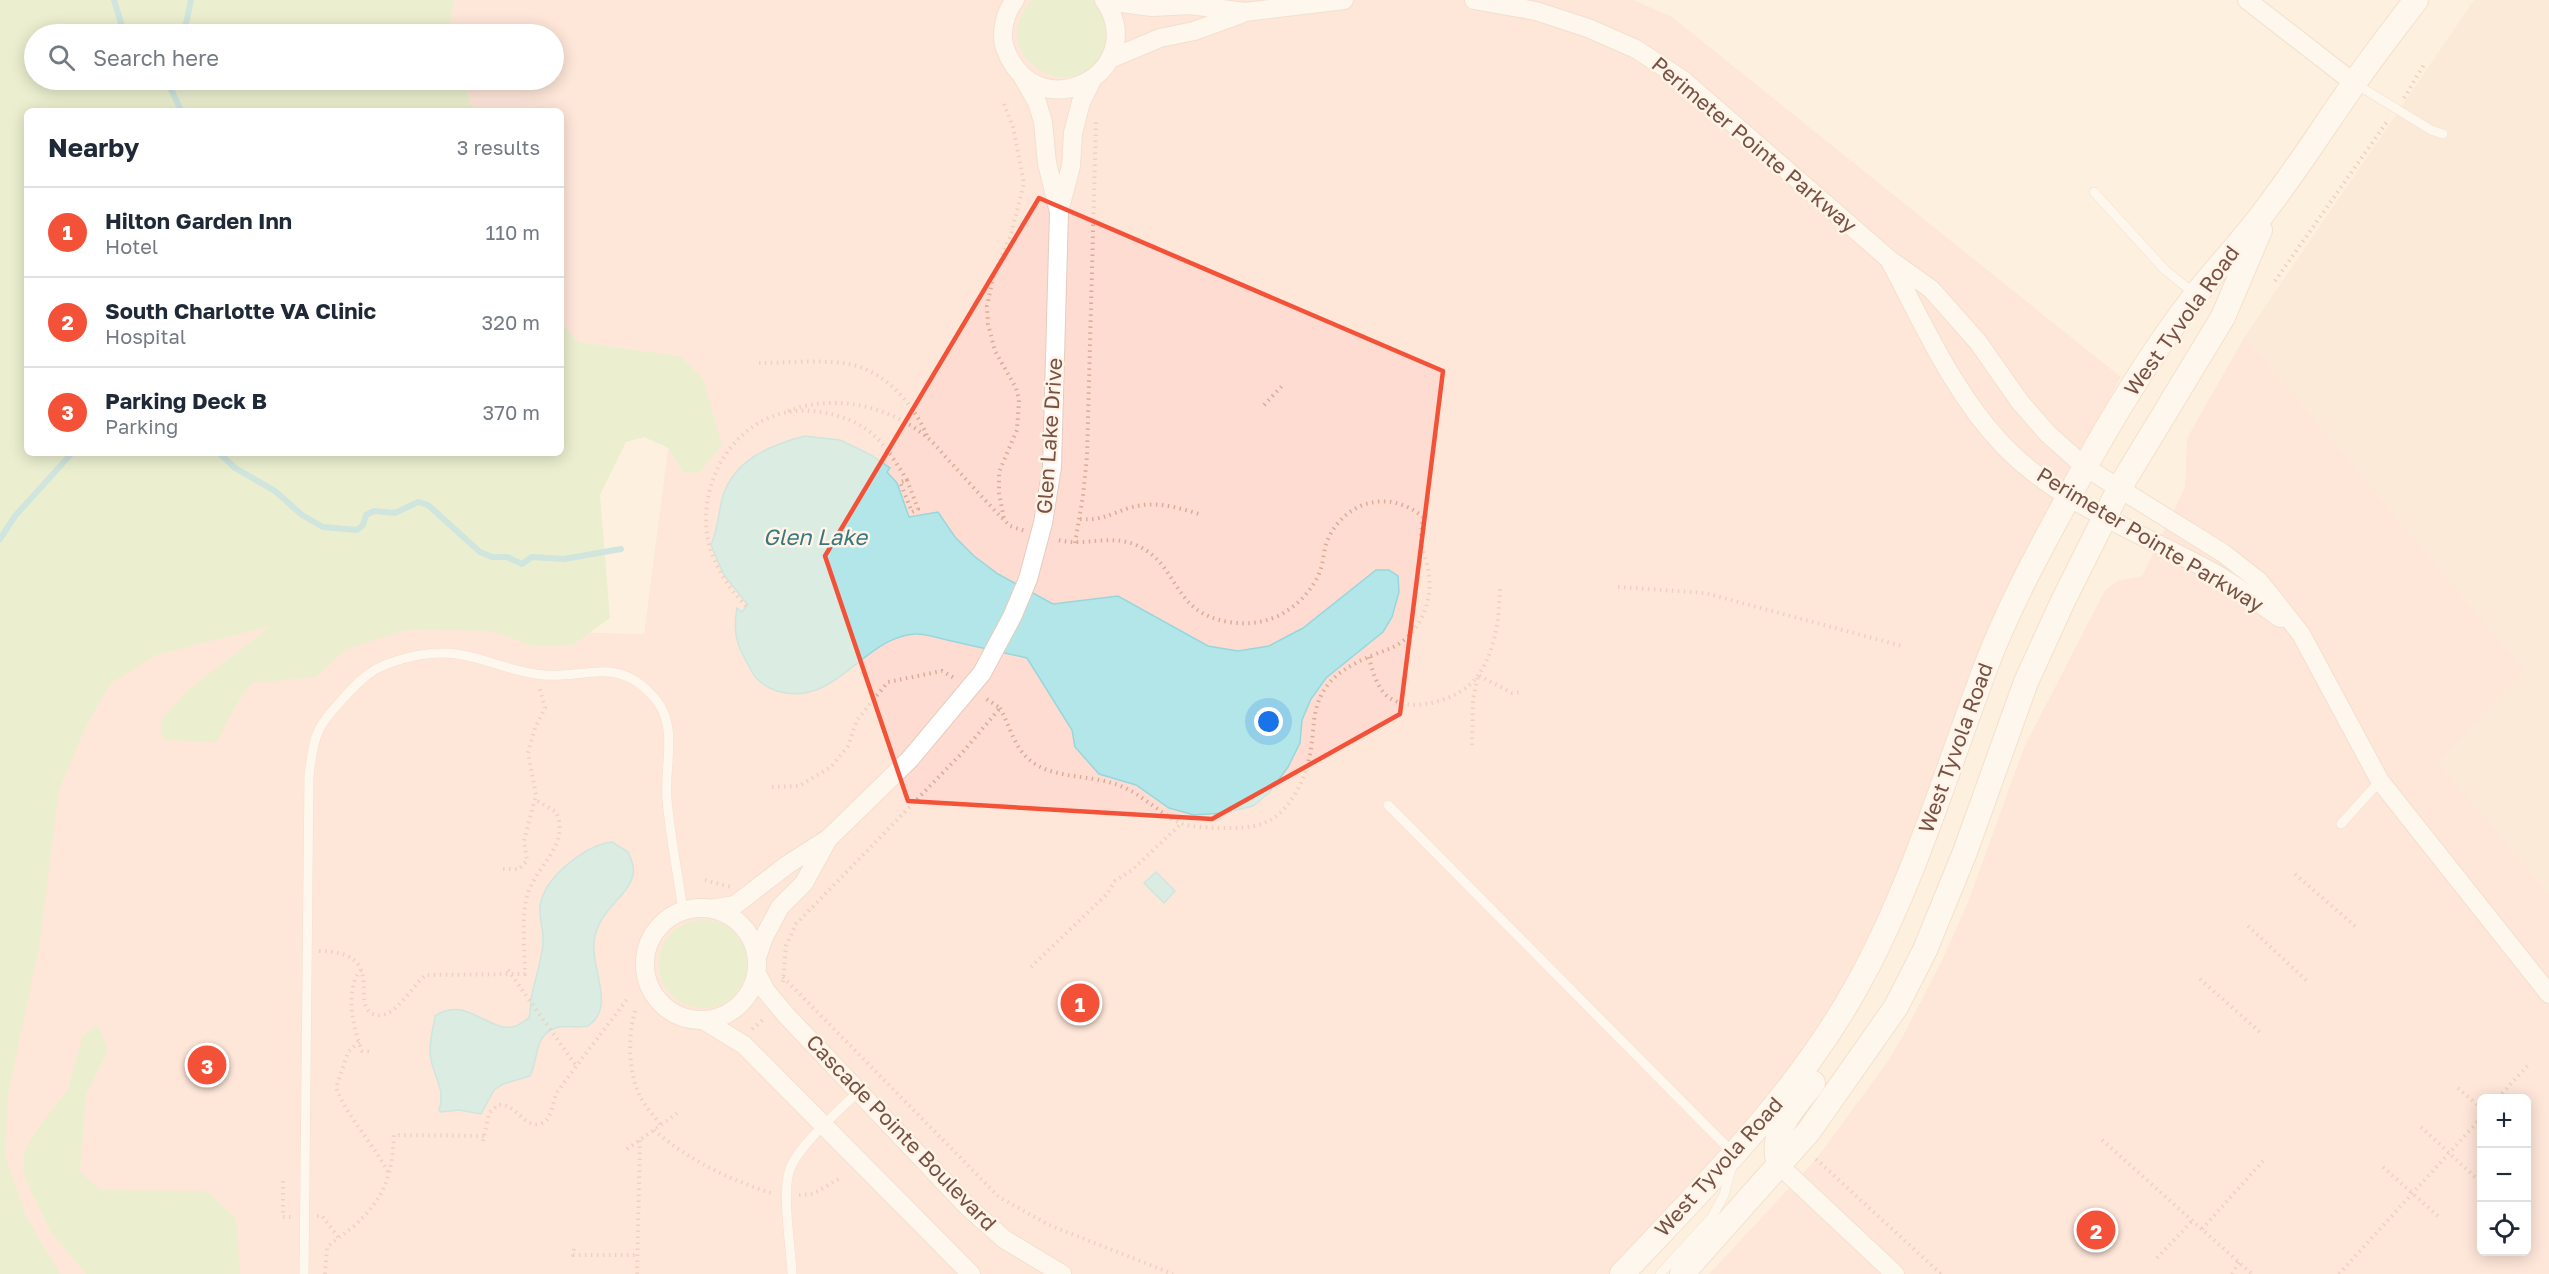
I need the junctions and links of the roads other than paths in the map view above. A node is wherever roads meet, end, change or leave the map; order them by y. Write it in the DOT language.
graph roads {
  1 [pos="1015,0"];
  2 [pos="1344,0"];
  3 [pos="1474,0"];
  4 [pos="2247,0"];
  5 [pos="2416,0"];
  6 [pos="1105,1"];
  7 [pos="1245,12"];
  8 [pos="1110,59"];
  9 [pos="1022,76"];
  10 [pos="1092,80"];
  11 [pos="2354,83"];
  12 [pos="2443,134"];
  13 [pos="2094,192"];
  14 [pos="2270,205"];
  15 [pos="1059,212"];
  16 [pos="1890,260"];
  17 [pos="2196,294"];
  18 [pos="2085,467"];
  19 [pos="2120,487"];
  20 [pos="2069,496"];
  21 [pos="2105,516"];
  22 [pos="2301,634"];
  23 [pos="2380,781"];
  24 [pos="1388,805"];
  25 [pos="2341,824"];
  26 [pos="830,838"];
  27 [pos="711,909"];
  28 [pos="683,911"];
  29 [pos="757,965"];
  30 [pos="1858,985"];
  31 [pos="2549,994"];
  32 [pos="705,1021"];
  33 [pos="859,1092"];
  34 [pos="825,1125"];
  35 [pos="1734,1155"];
  36 [pos="1780,1166"];
  37 [pos="304,1274"];
  38 [pos="792,1274"];
  39 [pos="971,1274"];
  40 [pos="1062,1274"];
  41 [pos="1622,1274"];
  42 [pos="1660,1274"];
  43 [pos="1682,1274"];
  44 [pos="1895,1274"];
  1 -- 9 [label="street, Glen Lake Drive"];
  2 -- 7 [label="street"];
  3 -- 16 [label="street, Perimeter Pointe Parkway"];
  4 -- 11 [label="street"];
  5 -- 11 [label="main road, West Tyvola Road"];
  6 -- 7 [label="street"];
  6 -- 8 [label="street"];
  7 -- 8 [label="street"];
  8 -- 10 [label="street"];
  9 -- 10 [label="street"];
  9 -- 15 [label="street, Glen Lake Drive"];
  10 -- 15 [label="street, Glen Lake Drive"];
  11 -- 12 [label="lane"];
  11 -- 14 [label="main road, West Tyvola Road"];
  13 -- 17 [label="lane"];
  14 -- 17 [label="main road, West Tyvola Road"];
  14 -- 19 [label="main road, West Tyvola Road"];
  15 -- 26 [label="street, Glen Lake Drive"];
  16 -- 18 [label="street, Perimeter Pointe Parkway"];
  16 -- 20 [label="street, Perimeter Pointe Parkway"];
  17 -- 18 [label="main road, West Tyvola Road"];
  18 -- 19 [label="street, Perimeter Pointe Parkway"];
  18 -- 20 [label="main road, West Tyvola Road"];
  19 -- 21 [label="main road, West Tyvola Road"];
  19 -- 22 [label="street, Perimeter Pointe Parkway"];
  20 -- 21 [label="street, Perimeter Pointe Parkway"];
  20 -- 30 [label="main road, West Tyvola Road"];
  21 -- 22 [label="street, Perimeter Pointe Parkway"];
  21 -- 36 [label="main road, West Tyvola Road"];
  22 -- 23 [label="street, Perimeter Pointe Parkway"];
  23 -- 25 [label="lane"];
  23 -- 31 [label="street, Perimeter Pointe Parkway"];
  24 -- 35 [label="lane"];
  26 -- 27 [label="street, Glen Lake Drive"];
  26 -- 29 [label="street, Glen Lake Drive"];
  27 -- 28 [label="street"];
  27 -- 29 [label="street"];
  28 -- 32 [label="street"];
  28 -- 37 [label="lane"];
  29 -- 32 [label="street"];
  29 -- 33 [label="street, Cascade Pointe Boulevard"];
  30 -- 35 [label="main road, West Tyvola Road"];
  30 -- 36 [label="main road"];
  32 -- 34 [label="street"];
  33 -- 34 [label="lane"];
  33 -- 40 [label="street, Cascade Pointe Boulevard"];
  34 -- 38 [label="lane"];
  34 -- 39 [label="street"];
  35 -- 41 [label="main road, West Tyvola Road"];
  35 -- 42 [label="lane"];
  36 -- 43 [label="main road, West Tyvola Road"];
  36 -- 44 [label="street"];
}
